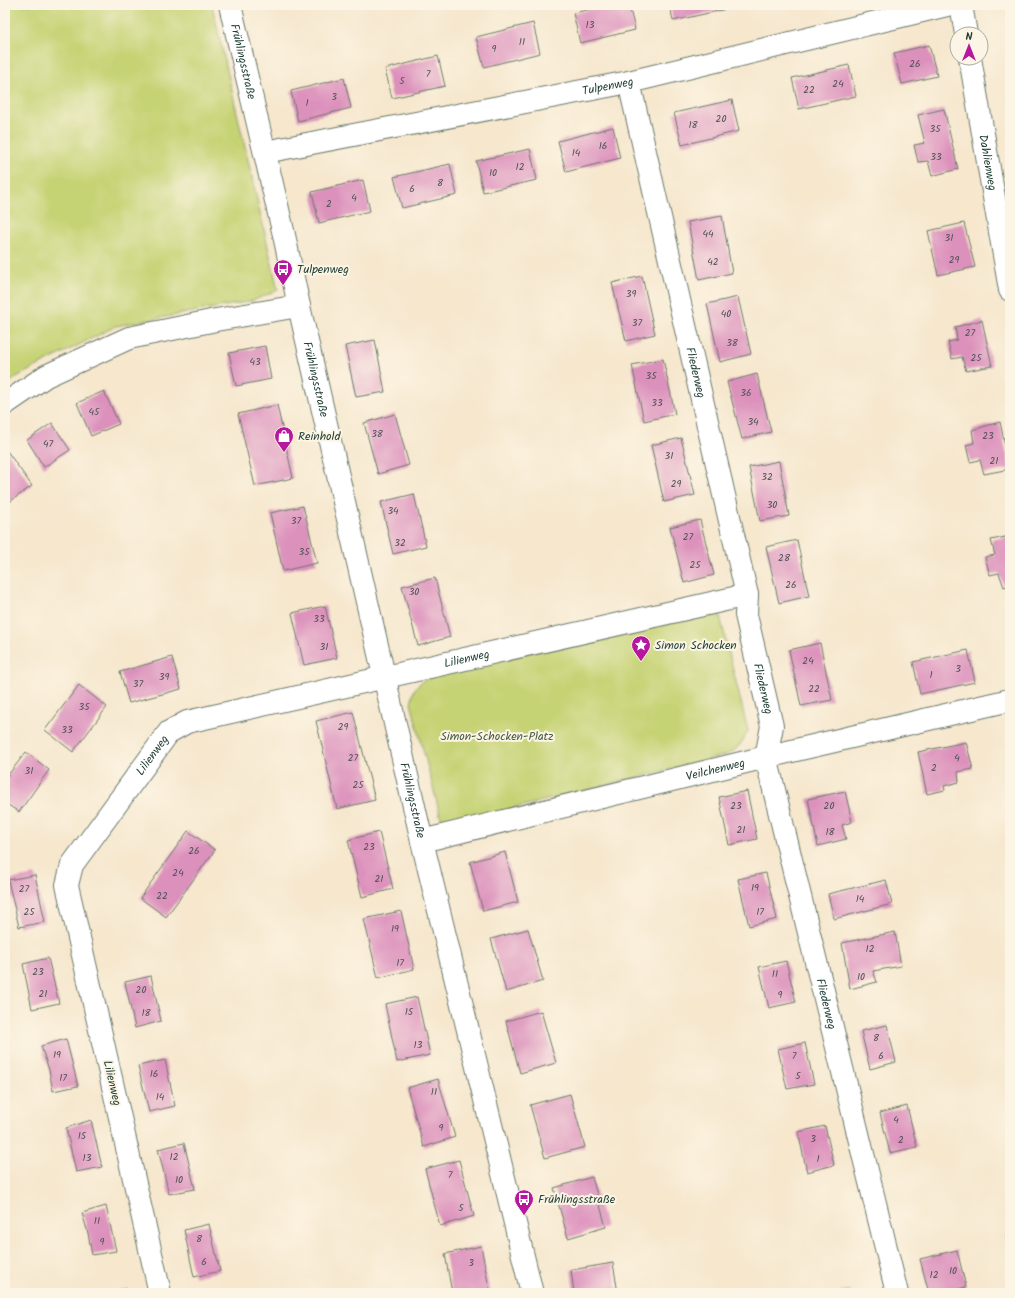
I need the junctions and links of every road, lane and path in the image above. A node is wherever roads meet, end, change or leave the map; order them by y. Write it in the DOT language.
graph roads {
  1 [pos="230,5"];
  2 [pos="947,5"];
  3 [pos="961,5"];
  4 [pos="965,26"];
  5 [pos="971,66"];
  6 [pos="629,82"];
  7 [pos="265,152"];
  8 [pos="1010,290"];
  9 [pos="299,306"];
  10 [pos="5,404"];
  11 [pos="747,595"];
  12 [pos="384,678"];
  13 [pos="1010,700"];
  14 [pos="766,756"];
  15 [pos="422,841"];
  16 [pos="160,1293"];
  17 [pos="532,1293"];
  18 [pos="897,1293"];
  1 -- 7 [label="street, Frühlingsstraße"];
  2 -- 6 [label="street, Tulpenweg"];
  3 -- 4 [label="street"];
  5 -- 8 [label="street, Dahlienweg"];
  6 -- 7 [label="street, Tulpenweg"];
  6 -- 11 [label="street, Fliederweg"];
  7 -- 9 [label="street, Frühlingsstraße"];
  9 -- 10 [label="street"];
  9 -- 12 [label="street, Frühlingsstraße"];
  11 -- 12 [label="street, Lilienweg"];
  11 -- 14 [label="street, Fliederweg"];
  12 -- 15 [label="street, Frühlingsstraße"];
  12 -- 16 [label="street, Lilienweg"];
  13 -- 14 [label="street, Veilchenweg"];
  14 -- 15 [label="street, Veilchenweg"];
  14 -- 18 [label="street, Fliederweg"];
  15 -- 17 [label="street, Frühlingsstraße"];
}
